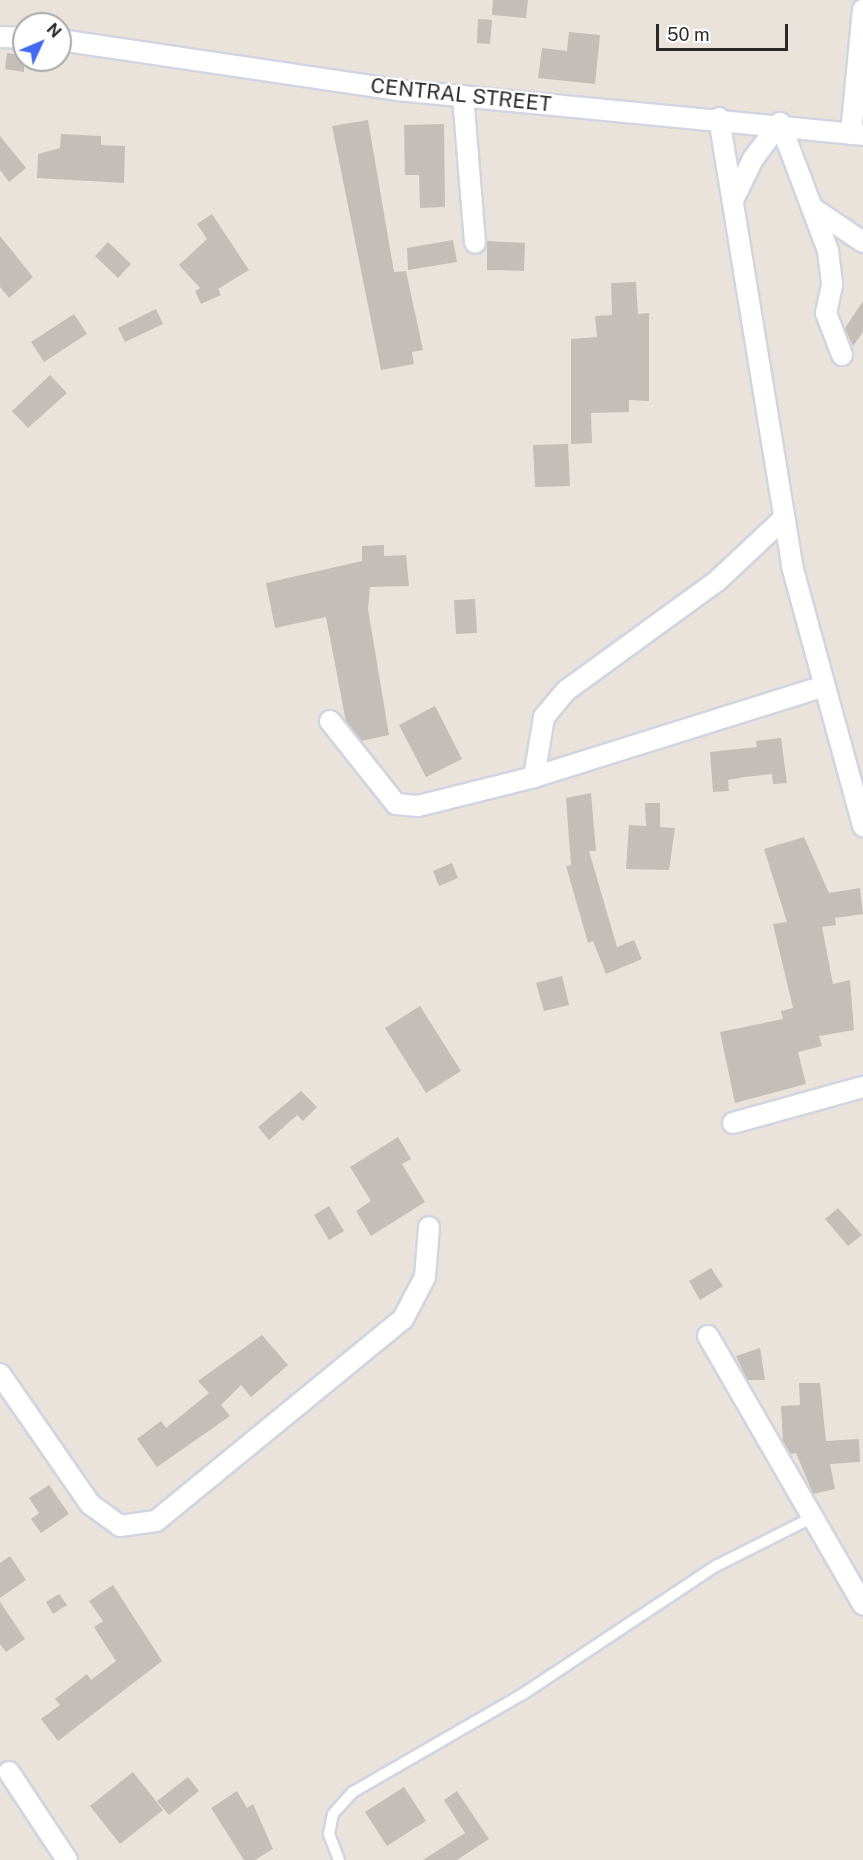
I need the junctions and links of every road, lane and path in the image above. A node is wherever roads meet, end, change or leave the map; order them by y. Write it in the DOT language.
graph roads {
  1 [pos="863,10"];
  2 [pos="72,42"];
  3 [pos="463,96"];
  4 [pos="719,118"];
  5 [pos="780,123"];
  6 [pos="857,134"];
  7 [pos="733,200"];
  8 [pos="814,209"];
  9 [pos="863,242"];
  10 [pos="475,243"];
  11 [pos="842,355"];
  12 [pos="784,518"];
  13 [pos="825,686"];
  14 [pos="330,721"];
  15 [pos="534,777"];
  16 [pos="863,826"];
  17 [pos="863,1087"];
  18 [pos="733,1123"];
  19 [pos="429,1227"];
  20 [pos="708,1336"];
  21 [pos="0,1374"];
  22 [pos="811,1518"];
  23 [pos="863,1605"];
  24 [pos="9,1772"];
  25 [pos="68,1860"];
  26 [pos="339,1860"];
  1 -- 6 [label="street"];
  2 -- 3 [label="street, CENTRAL STREET"];
  3 -- 4 [label="street, CENTRAL STREET"];
  3 -- 10 [label="street"];
  4 -- 5 [label="street, CENTRAL STREET"];
  4 -- 7 [label="street"];
  5 -- 6 [label="street, CENTRAL STREET"];
  5 -- 7 [label="street"];
  5 -- 8 [label="street"];
  7 -- 12 [label="street"];
  8 -- 9 [label="street"];
  8 -- 11 [label="street"];
  12 -- 13 [label="street"];
  12 -- 15 [label="street"];
  13 -- 15 [label="street"];
  13 -- 16 [label="street"];
  14 -- 15 [label="street"];
  17 -- 18 [label="street"];
  19 -- 21 [label="street"];
  20 -- 22 [label="street"];
  22 -- 23 [label="street"];
  22 -- 26 [label="lane"];
  24 -- 25 [label="street"];
}
